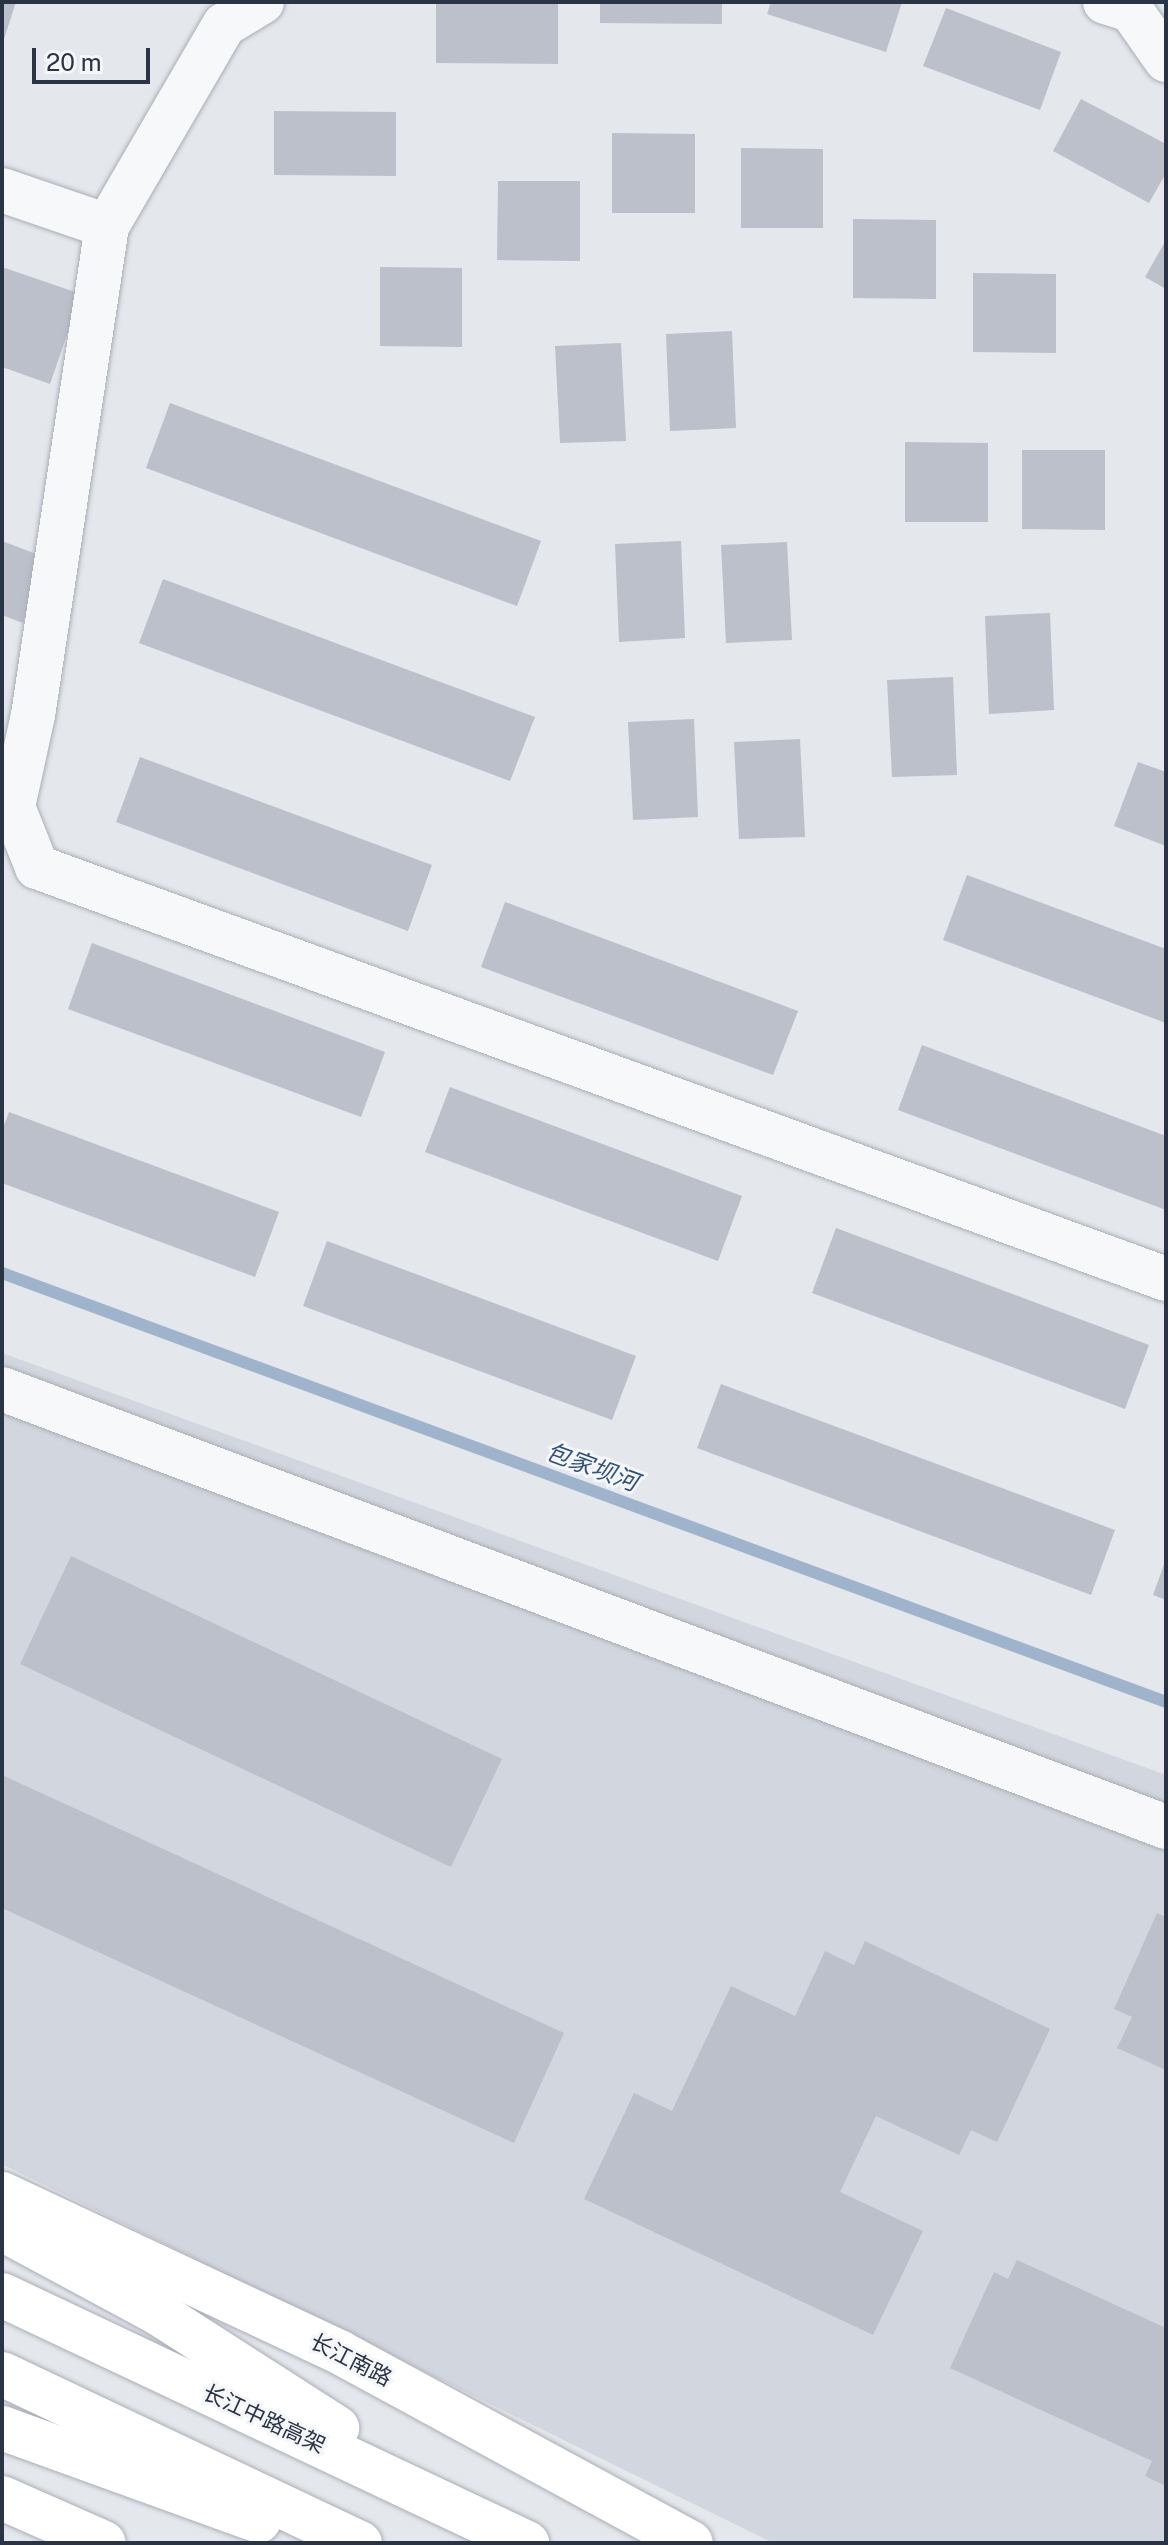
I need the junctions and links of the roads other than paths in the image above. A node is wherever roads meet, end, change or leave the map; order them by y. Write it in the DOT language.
graph roads {
  1 [pos="262,2"];
  2 [pos="1105,2"];
  3 [pos="1166,60"];
  4 [pos="2,190"];
  5 [pos="107,226"];
  6 [pos="1166,1279"];
  7 [pos="2,1389"];
  8 [pos="1166,1827"];
  9 [pos="2,2194"];
  10 [pos="2,2229"];
  11 [pos="2,2295"];
  12 [pos="2,2374"];
  13 [pos="2,2428"];
  14 [pos="2,2498"];
  15 [pos="488,2525"];
  16 [pos="104,2543"];
  17 [pos="320,2543"];
  18 [pos="360,2543"];
  19 [pos="527,2543"];
  20 [pos="691,2543"];
  1 -- 5 [label="street"];
  2 -- 3 [label="street"];
  4 -- 5 [label="street"];
  5 -- 6 [label="street"];
  7 -- 8 [label="street"];
  9 -- 20 [label="main road, 长江南路"];
  10 -- 15 [label="main road"];
  11 -- 15 [label="main road, 长江中路高架"];
  12 -- 18 [label="main road"];
  13 -- 17 [label="main road"];
  14 -- 16 [label="main road"];
  15 -- 19 [label="main road, 长江中路高架"];
}
